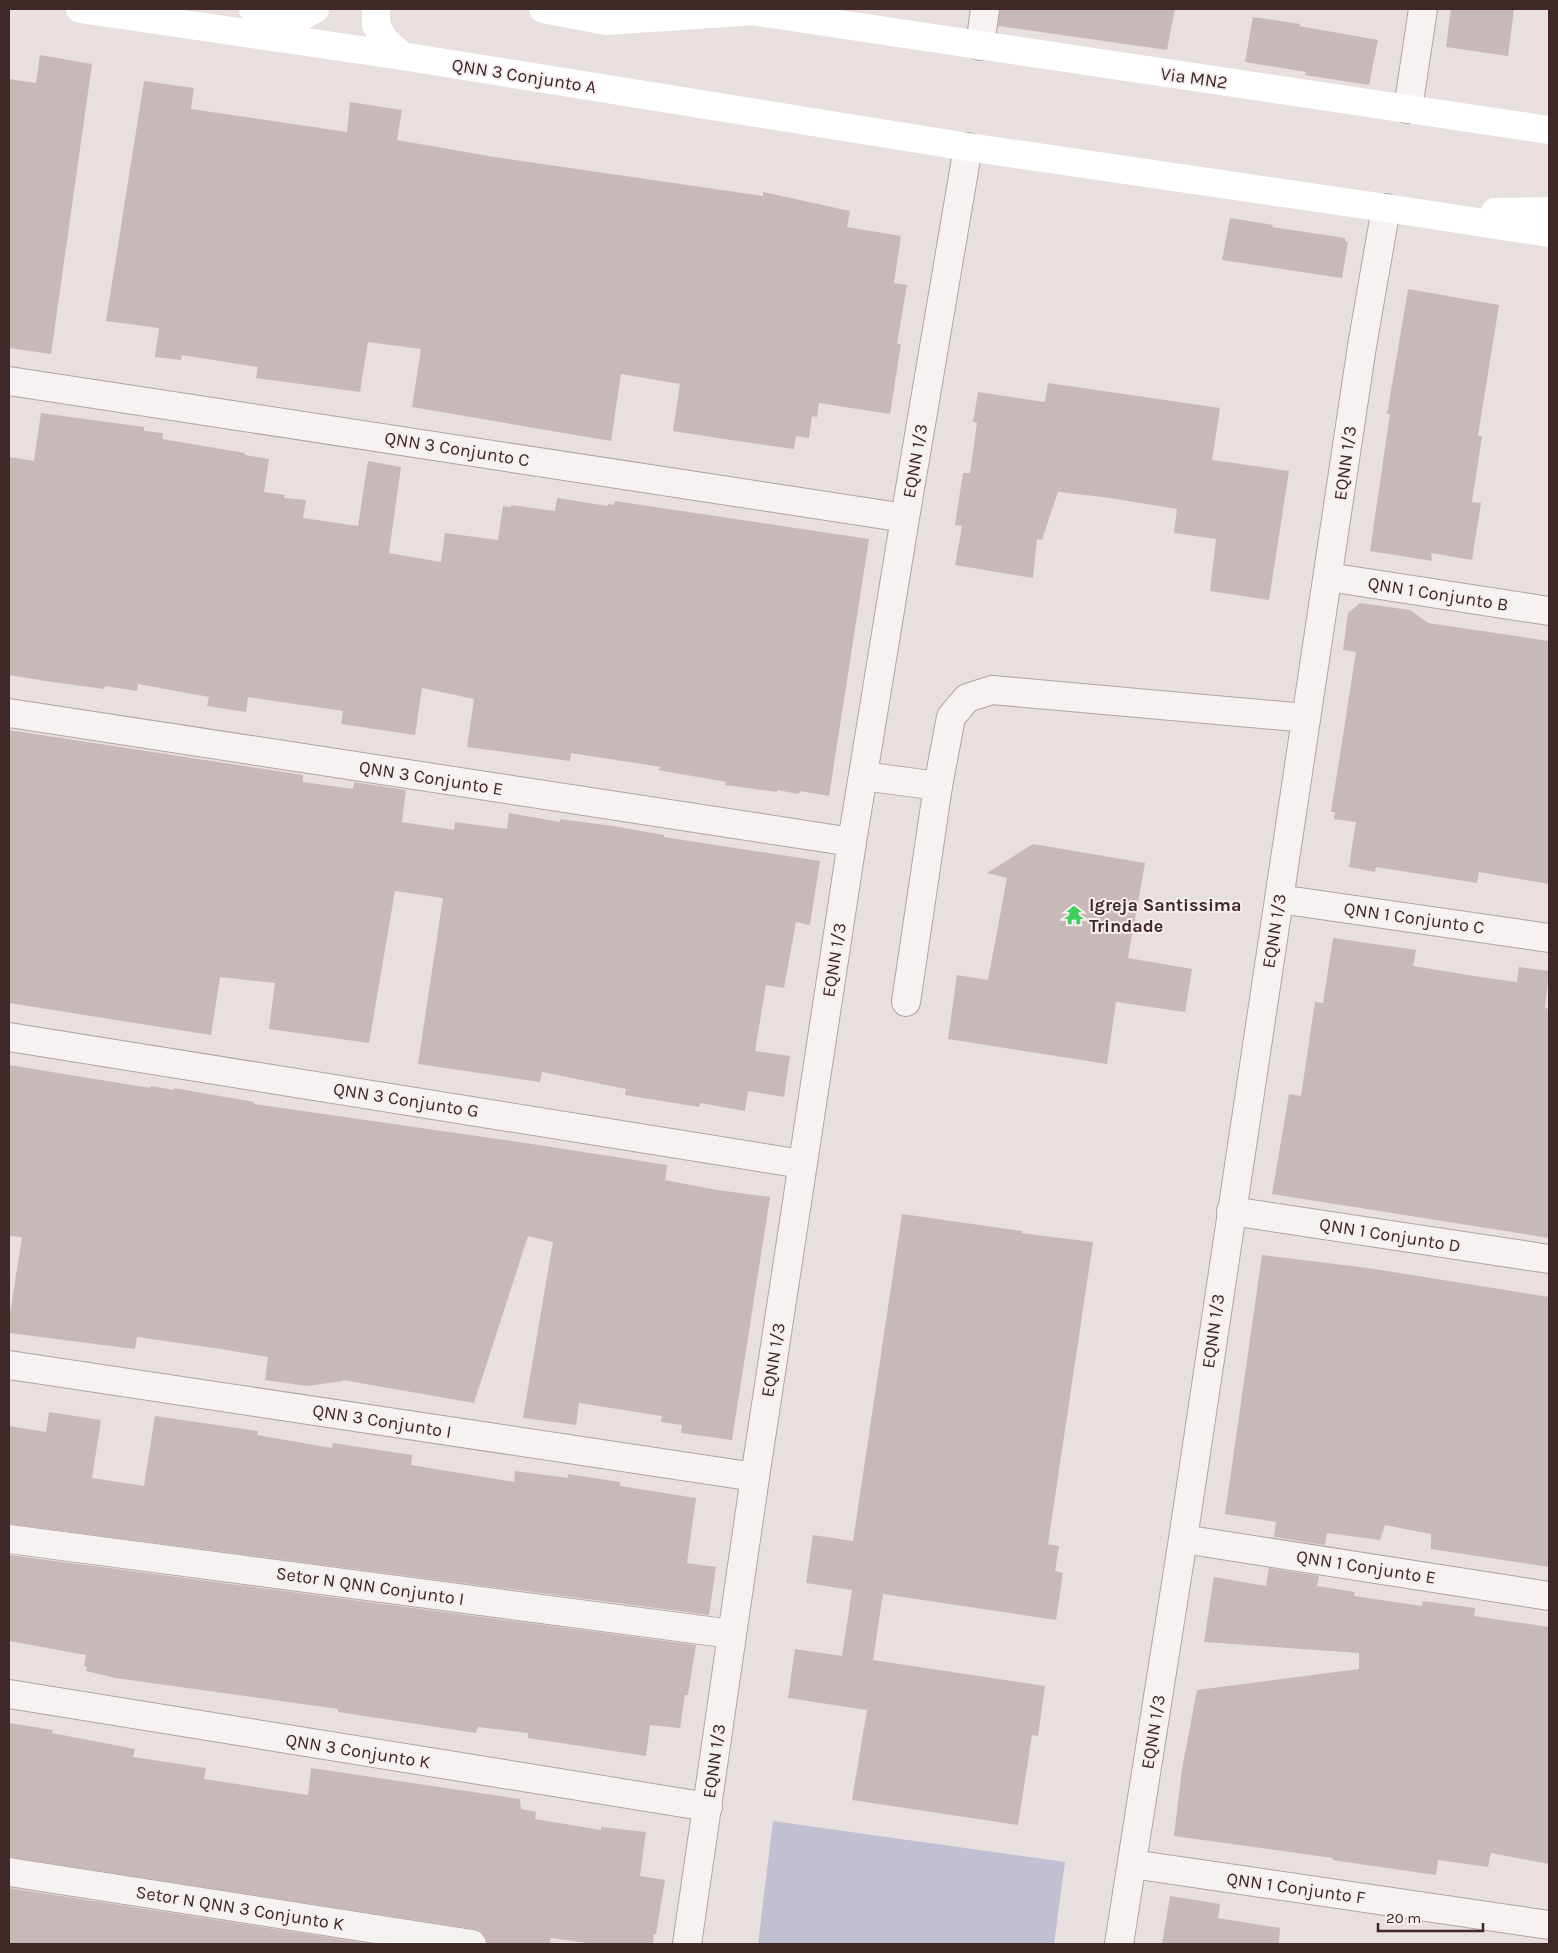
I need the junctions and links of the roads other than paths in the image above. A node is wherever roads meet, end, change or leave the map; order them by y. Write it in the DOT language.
graph roads {
  1 [pos="80,9"];
  2 [pos="252,9"];
  3 [pos="316,9"];
  4 [pos="376,9"];
  5 [pos="543,9"];
  6 [pos="985,9"];
  7 [pos="1423,9"];
  8 [pos="746,10"];
  9 [pos="980,46"];
  10 [pos="402,56"];
  11 [pos="1408,109"];
  12 [pos="1549,130"];
  13 [pos="968,147"];
  14 [pos="1386,208"];
  15 [pos="1549,211"];
  16 [pos="1416,213"];
  17 [pos="1549,233"];
  18 [pos="9,381"];
  19 [pos="905,518"];
  20 [pos="1328,577"];
  21 [pos="1549,611"];
  22 [pos="9,713"];
  23 [pos="1306,718"];
  24 [pos="863,776"];
  25 [pos="938,786"];
  26 [pos="852,842"];
  27 [pos="1279,898"];
  28 [pos="1549,938"];
  29 [pos="906,1002"];
  30 [pos="9,1037"];
  31 [pos="802,1164"];
  32 [pos="1231,1210"];
  33 [pos="1549,1259"];
  34 [pos="9,1365"];
  35 [pos="755,1477"];
  36 [pos="9,1538"];
  37 [pos="1183,1539"];
  38 [pos="1549,1596"];
  39 [pos="732,1634"];
  40 [pos="9,1694"];
  41 [pos="708,1808"];
  42 [pos="1132,1864"];
  43 [pos="9,1872"];
  44 [pos="1549,1925"];
  45 [pos="472,1944"];
  46 [pos="687,1944"];
  47 [pos="1120,1944"];
  1 -- 10 [label="main road, QNN 3 Conjunto A"];
  2 -- 3 [label="main road"];
  4 -- 10 [label="main road"];
  5 -- 8 [label="main road, Via MN2"];
  6 -- 9 [label="street"];
  7 -- 11 [label="street"];
  8 -- 9 [label="main road, Via MN2"];
  9 -- 11 [label="main road, Via MN2"];
  10 -- 13 [label="main road, QNN 3 Conjunto A"];
  11 -- 12 [label="main road, Via MN2"];
  13 -- 14 [label="main road"];
  13 -- 19 [label="street, EQNN 1/3"];
  14 -- 16 [label="main road"];
  14 -- 20 [label="street, EQNN 1/3"];
  15 -- 16 [label="main road"];
  16 -- 17 [label="main road"];
  18 -- 19 [label="street, QNN 3 Conjunto C"];
  19 -- 24 [label="street, EQNN 1/3"];
  20 -- 21 [label="street, QNN 1 Conjunto B"];
  20 -- 23 [label="street, EQNN 1/3"];
  22 -- 26 [label="street, QNN 3 Conjunto E"];
  23 -- 25 [label="street"];
  23 -- 27 [label="street, EQNN 1/3"];
  24 -- 25 [label="street"];
  24 -- 26 [label="street, EQNN 1/3"];
  25 -- 29 [label="street"];
  26 -- 31 [label="street, EQNN 1/3"];
  27 -- 28 [label="street, QNN 1 Conjunto C"];
  27 -- 32 [label="street, EQNN 1/3"];
  30 -- 31 [label="street, QNN 3 Conjunto G"];
  31 -- 35 [label="street, EQNN 1/3"];
  32 -- 33 [label="street, QNN 1 Conjunto D"];
  32 -- 37 [label="street, EQNN 1/3"];
  34 -- 35 [label="street, QNN 3 Conjunto I"];
  35 -- 39 [label="street, EQNN 1/3"];
  36 -- 39 [label="street, Setor N QNN Conjunto I"];
  37 -- 38 [label="street, QNN 1 Conjunto E"];
  37 -- 42 [label="street, EQNN 1/3"];
  39 -- 41 [label="street, EQNN 1/3"];
  40 -- 41 [label="street, QNN 3 Conjunto K"];
  41 -- 46 [label="street, EQNN 1/3"];
  42 -- 44 [label="street, QNN 1 Conjunto F"];
  42 -- 47 [label="street, EQNN 1/3"];
  43 -- 45 [label="street, Setor N QNN 3 Conjunto K"];
}
